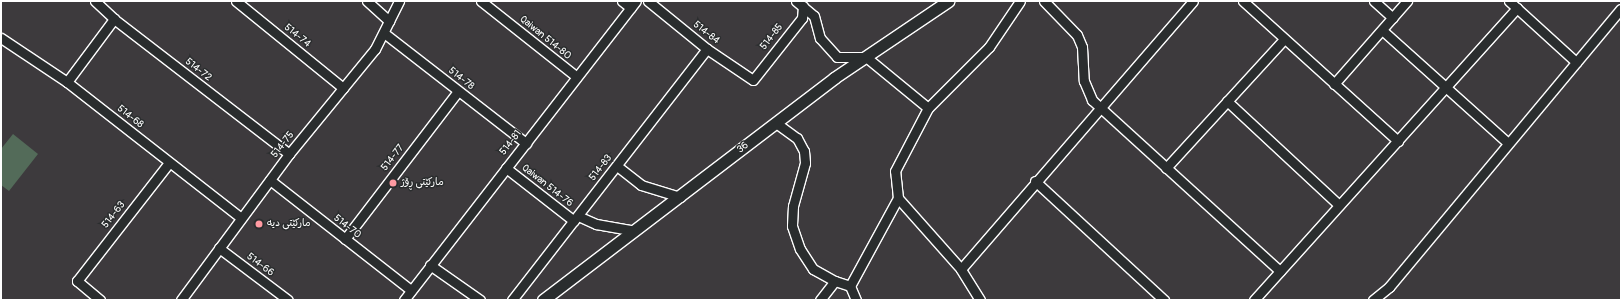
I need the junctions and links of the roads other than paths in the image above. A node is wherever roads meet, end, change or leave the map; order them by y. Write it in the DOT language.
graph roads {
  1 [pos="95,1"];
  2 [pos="236,1"];
  3 [pos="367,1"];
  4 [pos="399,1"];
  5 [pos="481,1"];
  6 [pos="622,1"];
  7 [pos="648,1"];
  8 [pos="948,1"];
  9 [pos="1020,1"];
  10 [pos="1044,1"];
  11 [pos="1193,1"];
  12 [pos="1243,1"];
  13 [pos="1374,1"];
  14 [pos="1407,1"];
  15 [pos="1509,1"];
  16 [pos="634,4"];
  17 [pos="800,4"];
  18 [pos="1517,8"];
  19 [pos="1621,9"];
  20 [pos="1392,18"];
  21 [pos="114,19"];
  22 [pos="389,21"];
  23 [pos="1382,30"];
  24 [pos="384,33"];
  25 [pos="1,38"];
  26 [pos="1284,39"];
  27 [pos="708,50"];
  28 [pos="866,57"];
  29 [pos="1576,62"];
  30 [pos="577,77"];
  31 [pos="753,80"];
  32 [pos="67,82"];
  33 [pos="1334,84"];
  34 [pos="1446,87"];
  35 [pos="343,88"];
  36 [pos="458,91"];
  37 [pos="1227,102"];
  38 [pos="1099,107"];
  39 [pos="928,108"];
  40 [pos="776,123"];
  41 [pos="1398,141"];
  42 [pos="526,143"];
  43 [pos="1508,143"];
  44 [pos="289,154"];
  45 [pos="169,162"];
  46 [pos="617,166"];
  47 [pos="506,168"];
  48 [pos="1166,168"];
  49 [pos="270,180"];
  50 [pos="1035,181"];
  51 [pos="680,196"];
  52 [pos="898,198"];
  53 [pos="1339,206"];
  54 [pos="241,218"];
  55 [pos="576,218"];
  56 [pos="634,232"];
  57 [pos="345,239"];
  58 [pos="219,248"];
  59 [pos="430,265"];
  60 [pos="961,269"];
  61 [pos="1280,271"];
  62 [pos="834,281"];
  63 [pos="850,286"];
  64 [pos="411,290"];
  65 [pos="100,300"];
  66 [pos="181,300"];
  67 [pos="288,300"];
  68 [pos="404,300"];
  69 [pos="480,300"];
  70 [pos="512,300"];
  71 [pos="543,300"];
  72 [pos="820,300"];
  73 [pos="856,300"];
  74 [pos="980,300"];
  75 [pos="1164,300"];
  76 [pos="1254,300"];
  77 [pos="1373,300"];
  1 -- 21 [label="street, 514-72"];
  2 -- 35 [label="street, 514-74"];
  3 -- 22 [label="street"];
  4 -- 22 [label="street, 514-75"];
  5 -- 30 [label="street, Qaiwan 514-80"];
  6 -- 16 [label="street"];
  7 -- 27 [label="street, 514-84"];
  8 -- 28 [label="street, 36"];
  9 -- 39 [label="street"];
  10 -- 38 [label="street"];
  11 -- 38 [label="street"];
  12 -- 26 [label="street"];
  13 -- 20 [label="street"];
  14 -- 20 [label="street"];
  15 -- 18 [label="street"];
  16 -- 30 [label="street, 514-81"];
  17 -- 28 [label="street"];
  17 -- 31 [label="street, 514-85"];
  18 -- 29 [label="street"];
  18 -- 34 [label="street"];
  19 -- 29 [label="street"];
  20 -- 23 [label="street"];
  21 -- 32 [label="street"];
  21 -- 44 [label="street, 514-72"];
  22 -- 24 [label="street, 514-75"];
  23 -- 33 [label="street"];
  23 -- 34 [label="street"];
  24 -- 35 [label="street, 514-75"];
  24 -- 36 [label="street, 514-78"];
  25 -- 32 [label="street, 514-68"];
  26 -- 33 [label="street"];
  26 -- 37 [label="street"];
  27 -- 31 [label="street, 514-84"];
  27 -- 46 [label="street, 514-83"];
  28 -- 39 [label="street"];
  28 -- 40 [label="street, 36"];
  29 -- 43 [label="street"];
  30 -- 42 [label="street, 514-81"];
  32 -- 45 [label="street, 514-68"];
  33 -- 41 [label="street"];
  34 -- 41 [label="street"];
  34 -- 43 [label="street"];
  35 -- 44 [label="street, 514-75"];
  36 -- 42 [label="street, 514-78"];
  36 -- 57 [label="street, 514-77"];
  37 -- 48 [label="street"];
  37 -- 53 [label="street"];
  38 -- 48 [label="street"];
  38 -- 50 [label="street"];
  39 -- 52 [label="street"];
  40 -- 51 [label="street, 36"];
  40 -- 62 [label="street"];
  41 -- 53 [label="street"];
  42 -- 47 [label="street, 514-81"];
  43 -- 77 [label="street"];
  44 -- 49 [label="street, 514-75"];
  45 -- 54 [label="street, 514-68"];
  45 -- 65 [label="street, 514-63"];
  46 -- 51 [label="street"];
  46 -- 55 [label="street, 514-83"];
  47 -- 55 [label="street, Qaiwan 514-76"];
  47 -- 59 [label="street, 514-81"];
  48 -- 61 [label="street"];
  49 -- 54 [label="street, 514-75"];
  49 -- 57 [label="street, 514-70"];
  50 -- 60 [label="street"];
  50 -- 75 [label="street"];
  51 -- 56 [label="street, 36"];
  52 -- 60 [label="street"];
  52 -- 63 [label="street"];
  53 -- 61 [label="street"];
  54 -- 58 [label="street, 514-75"];
  55 -- 56 [label="street, Qaiwan 514-76"];
  55 -- 70 [label="street, 514-83"];
  56 -- 71 [label="street, 36"];
  57 -- 64 [label="street, 514-70"];
  58 -- 66 [label="street, 514-75"];
  58 -- 67 [label="street, 514-66"];
  59 -- 64 [label="street, 514-81"];
  59 -- 69 [label="street"];
  60 -- 74 [label="street"];
  61 -- 76 [label="street"];
  62 -- 63 [label="street"];
  62 -- 72 [label="street"];
  63 -- 73 [label="street"];
  64 -- 68 [label="street, 514-81"];
}
